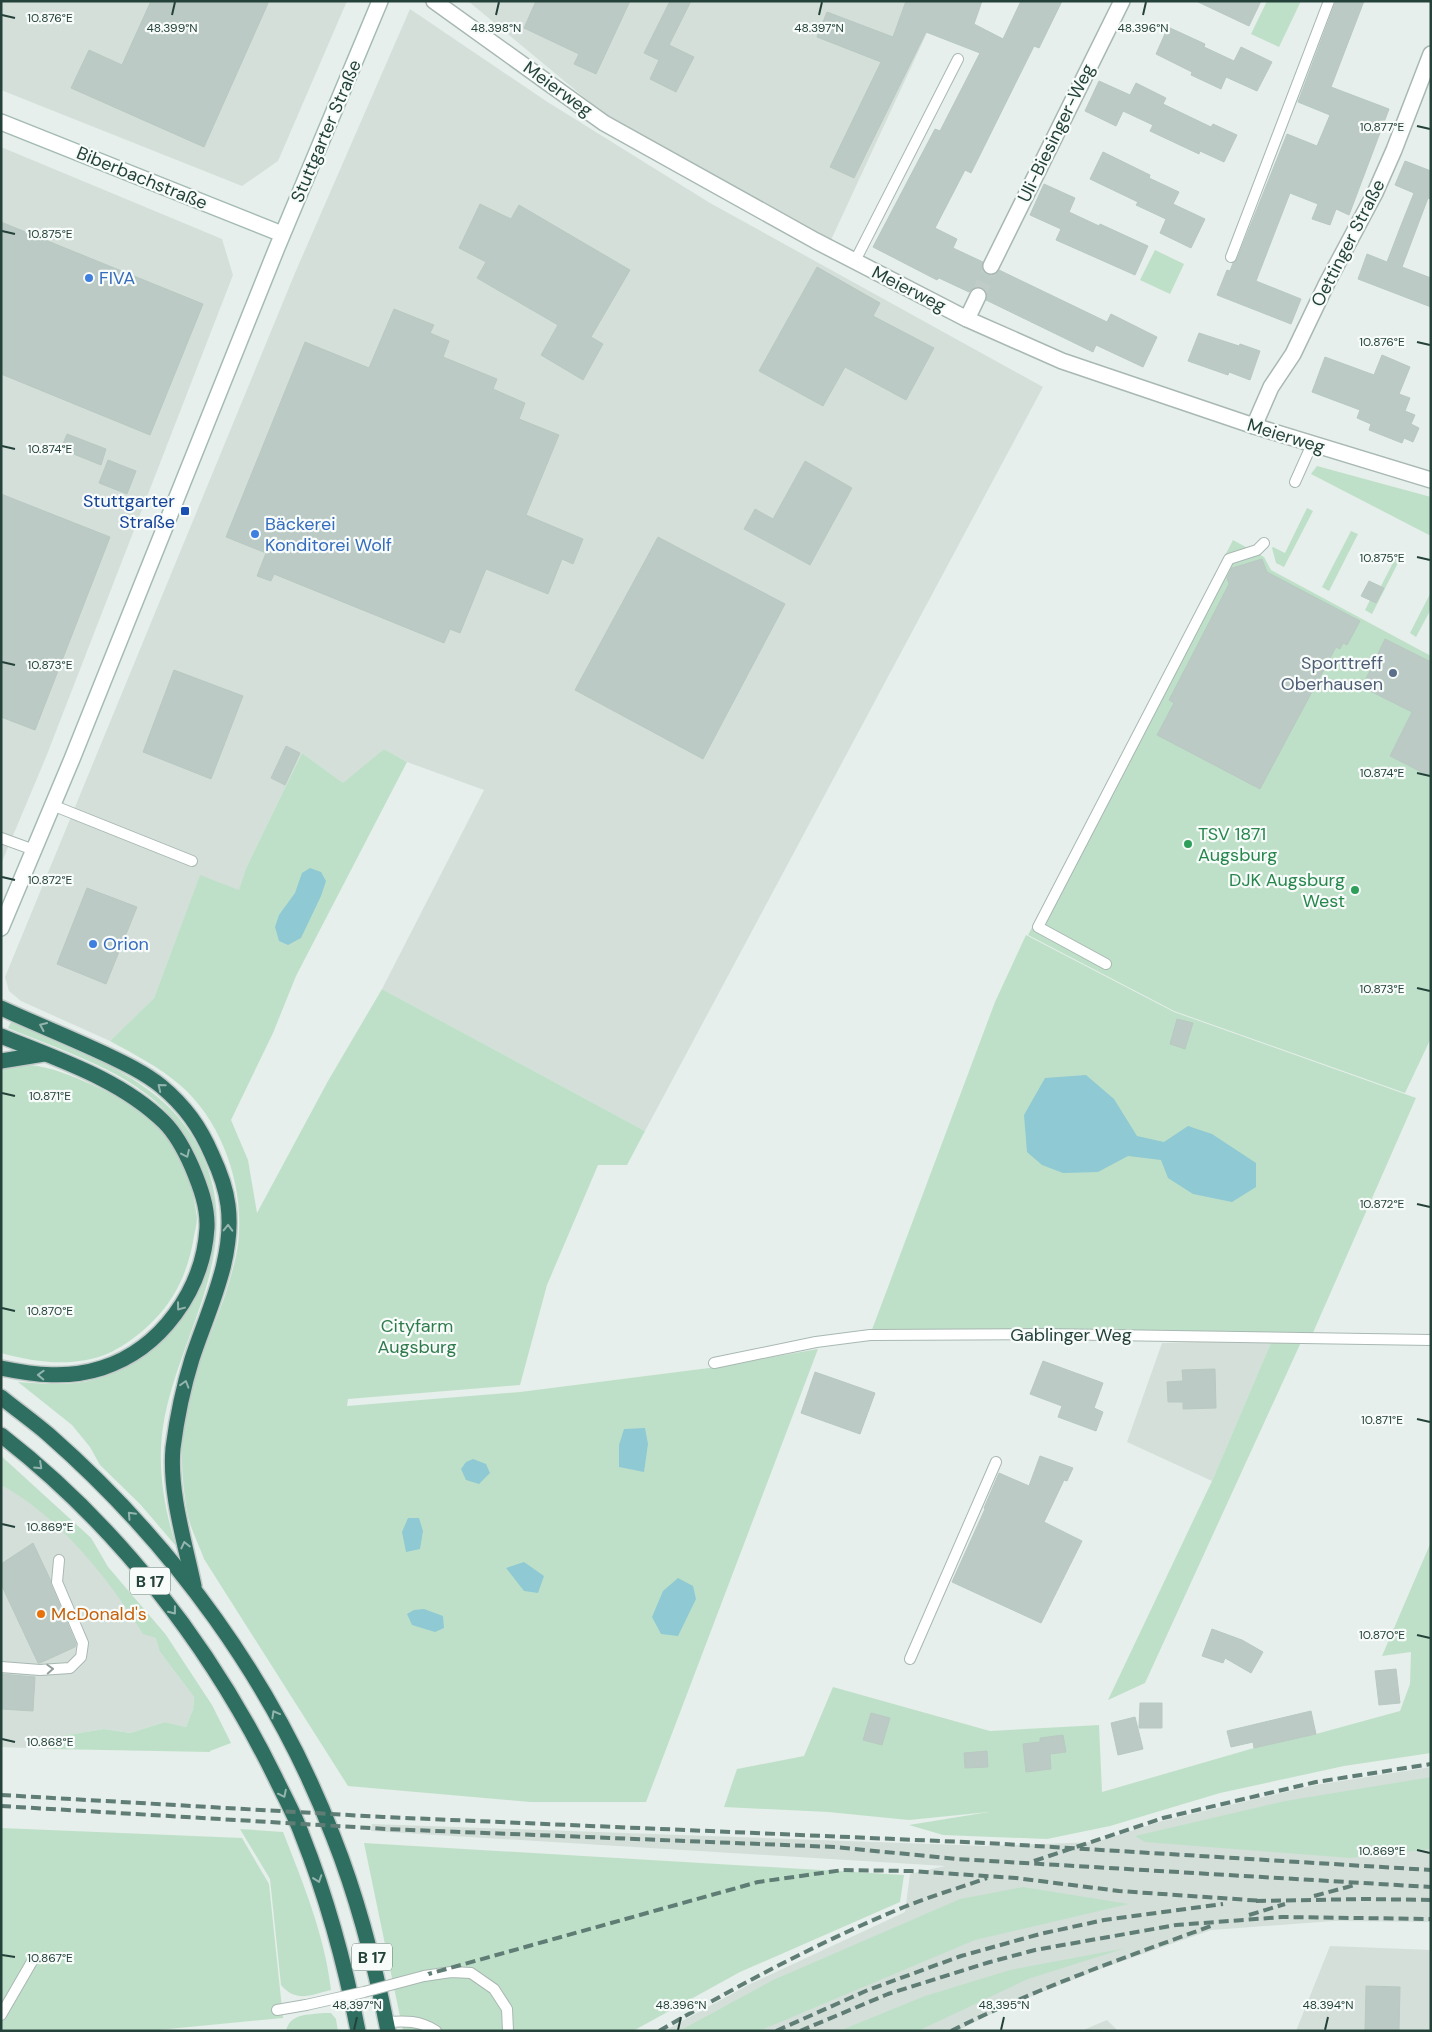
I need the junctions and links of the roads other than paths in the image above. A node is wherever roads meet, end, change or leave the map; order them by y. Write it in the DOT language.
graph roads {
  1 [pos="380,1"];
  2 [pos="434,1"];
  3 [pos="1122,1"];
  4 [pos="1329,1"];
  5 [pos="1431,54"];
  6 [pos="958,59"];
  7 [pos="1,122"];
  8 [pos="282,234"];
  9 [pos="1231,257"];
  10 [pos="855,261"];
  11 [pos="991,266"];
  12 [pos="978,296"];
  13 [pos="967,319"];
  14 [pos="1254,426"];
  15 [pos="1312,444"];
  16 [pos="1431,480"];
  17 [pos="1295,482"];
  18 [pos="1264,543"];
  19 [pos="52,805"];
  20 [pos="1,838"];
  21 [pos="34,850"];
  22 [pos="192,861"];
  23 [pos="1,928"];
  24 [pos="1106,964"];
  25 [pos="1,1008"];
  26 [pos="1,1036"];
  27 [pos="44,1054"];
  28 [pos="1,1061"];
  29 [pos="1431,1340"];
  30 [pos="714,1363"];
  31 [pos="1,1368"];
  32 [pos="1,1397"];
  33 [pos="1,1435"];
  34 [pos="996,1462"];
  35 [pos="59,1560"];
  36 [pos="196,1592"];
  37 [pos="910,1659"];
  38 [pos="1,1667"];
  39 [pos="34,1958"];
  40 [pos="277,2010"];
  41 [pos="1,2015"];
  42 [pos="387,2027"];
  43 [pos="358,2031"];
  44 [pos="436,2031"];
  45 [pos="508,2031"];
  1 -- 8 [label="street, Stuttgarter Straße"];
  2 -- 10 [label="street, Meierweg"];
  3 -- 11 [label="street, Uli-Biesinger-Weg"];
  4 -- 9 [label="lane"];
  5 -- 14 [label="street, Oettinger Straße"];
  6 -- 10 [label="lane"];
  7 -- 8 [label="street, Biberbachstraße"];
  8 -- 19 [label="street, Stuttgarter Straße"];
  10 -- 13 [label="street, Meierweg"];
  12 -- 13 [label="street"];
  13 -- 14 [label="street, Meierweg"];
  14 -- 15 [label="street, Meierweg"];
  15 -- 16 [label="street, Meierweg"];
  15 -- 17 [label="lane"];
  18 -- 24 [label="lane"];
  19 -- 21 [label="street, Stuttgarter Straße"];
  19 -- 22 [label="lane"];
  20 -- 21 [label="lane"];
  21 -- 23 [label="street, Stuttgarter Straße"];
  36 -- 25 [label="highway, one-way"];
  26 -- 27 [label="highway"];
  27 -- 28 [label="highway"];
  27 -- 31 [label="highway, one-way"];
  29 -- 30 [label="lane, Gablinger Weg"];
  36 -- 32 [label="highway, B 17, one-way"];
  33 -- 43 [label="highway, B 17, one-way"];
  34 -- 37 [label="lane"];
  38 -- 35 [label="lane, one-way"];
  42 -- 36 [label="highway, B 17, one-way"];
  39 -- 41 [label="lane"];
  40 -- 45 [label="lane, bridge"];
  42 -- 44 [label="lane"];
}
